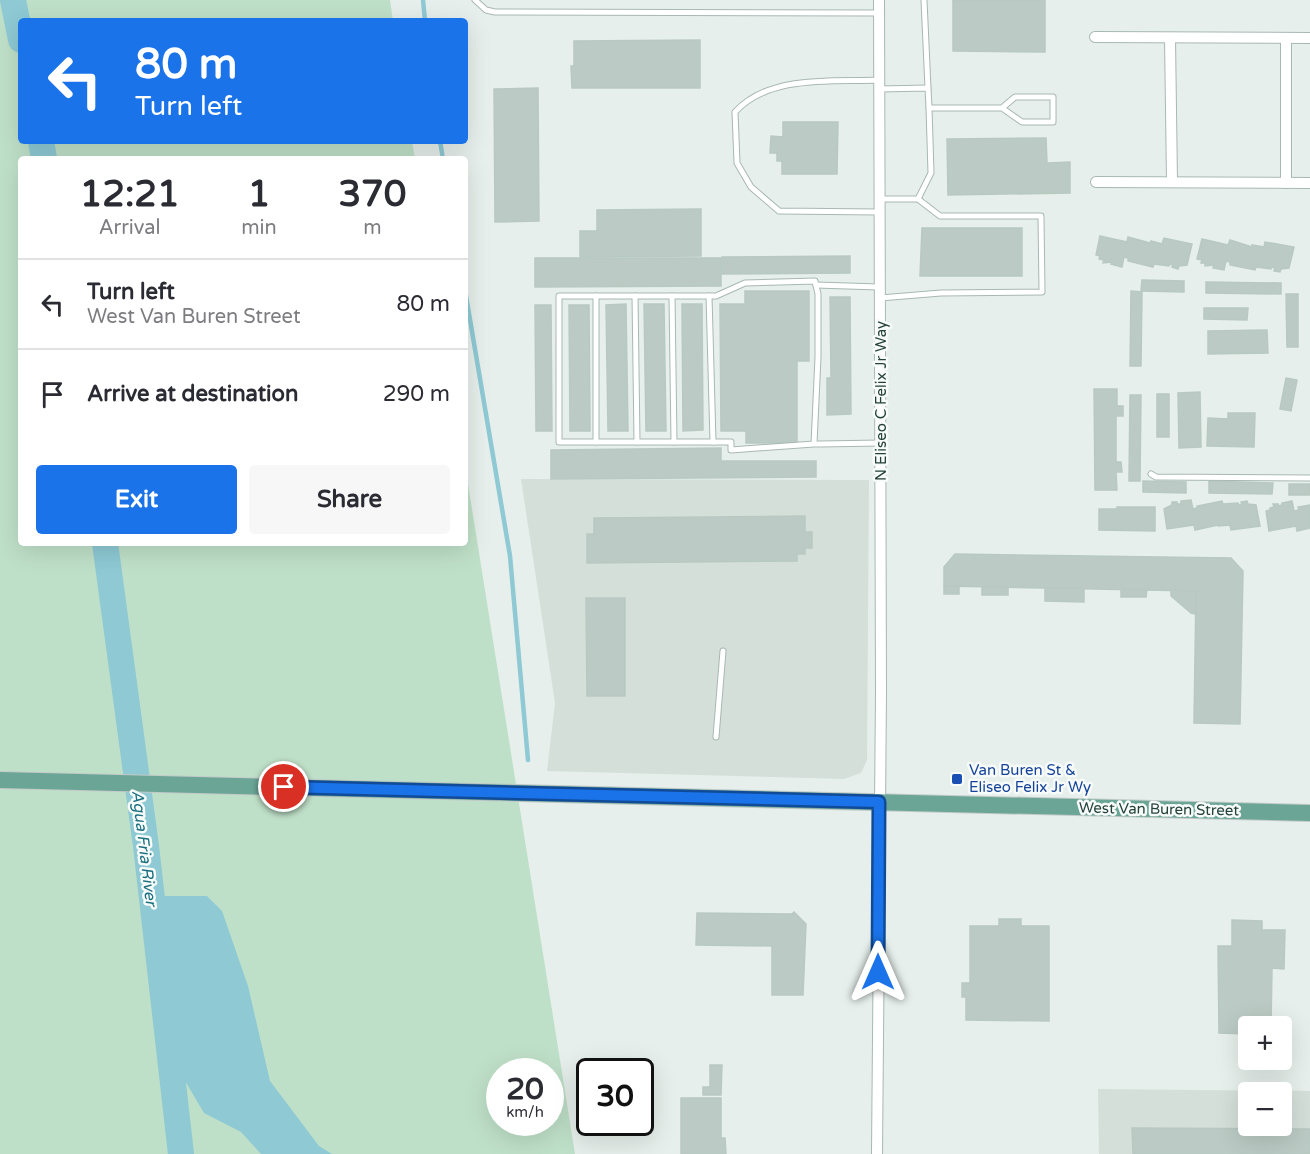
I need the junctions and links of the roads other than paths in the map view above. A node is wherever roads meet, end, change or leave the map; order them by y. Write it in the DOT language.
graph roads {
  1 [pos="475,0"];
  2 [pos="879,0"];
  3 [pos="924,0"];
  4 [pos="879,13"];
  5 [pos="1095,37"];
  6 [pos="1170,38"];
  7 [pos="1286,38"];
  8 [pos="1310,38"];
  9 [pos="879,85"];
  10 [pos="928,88"];
  11 [pos="929,108"];
  12 [pos="1002,108"];
  13 [pos="1096,182"];
  14 [pos="1172,182"];
  15 [pos="1286,183"];
  16 [pos="1310,183"];
  17 [pos="879,199"];
  18 [pos="918,199"];
  19 [pos="879,212"];
  20 [pos="816,285"];
  21 [pos="880,292"];
  22 [pos="596,296"];
  23 [pos="635,296"];
  24 [pos="672,296"];
  25 [pos="709,296"];
  26 [pos="596,442"];
  27 [pos="637,442"];
  28 [pos="674,442"];
  29 [pos="713,442"];
  30 [pos="881,443"];
  31 [pos="814,444"];
  32 [pos="1151,474"];
  33 [pos="1310,478"];
  34 [pos="723,651"];
  35 [pos="716,737"];
  36 [pos="0,780"];
  37 [pos="879,802"];
  38 [pos="1310,813"];
  39 [pos="877,1154"];
  1 -- 4 [label="lane"];
  2 -- 4 [label="street, N Eliseo C Felix Jr Way"];
  3 -- 10 [label="lane"];
  4 -- 9 [label="street, N Eliseo C Felix Jr Way"];
  5 -- 6 [label="street"];
  6 -- 7 [label="street"];
  6 -- 14 [label="street"];
  7 -- 8 [label="street"];
  7 -- 15 [label="street"];
  9 -- 10 [label="lane"];
  9 -- 17 [label="street, N Eliseo C Felix Jr Way"];
  9 -- 19 [label="lane"];
  10 -- 11 [label="lane"];
  11 -- 12 [label="lane"];
  11 -- 18 [label="lane"];
  12 -- 12 [label="lane"];
  13 -- 14 [label="street"];
  14 -- 15 [label="street"];
  15 -- 16 [label="street"];
  17 -- 18 [label="lane"];
  17 -- 19 [label="street, N Eliseo C Felix Jr Way"];
  18 -- 21 [label="lane"];
  19 -- 21 [label="street, N Eliseo C Felix Jr Way"];
  20 -- 21 [label="lane"];
  20 -- 25 [label="lane"];
  20 -- 31 [label="lane"];
  21 -- 30 [label="street, N Eliseo C Felix Jr Way"];
  22 -- 23 [label="lane"];
  22 -- 26 [label="lane"];
  22 -- 26 [label="lane"];
  23 -- 24 [label="lane"];
  23 -- 27 [label="lane"];
  24 -- 25 [label="lane"];
  24 -- 28 [label="lane"];
  25 -- 29 [label="lane"];
  26 -- 27 [label="lane"];
  27 -- 28 [label="lane"];
  28 -- 29 [label="lane"];
  29 -- 31 [label="lane"];
  30 -- 31 [label="lane"];
  30 -- 37 [label="street, N Eliseo C Felix Jr Way"];
  32 -- 33 [label="lane"];
  34 -- 35 [label="lane"];
  36 -- 37 [label="main road, West Van Buren Street"];
  37 -- 38 [label="main road, West Van Buren Street"];
  37 -- 39 [label="street, N Eliseo C Felix Jr Way"];
}
